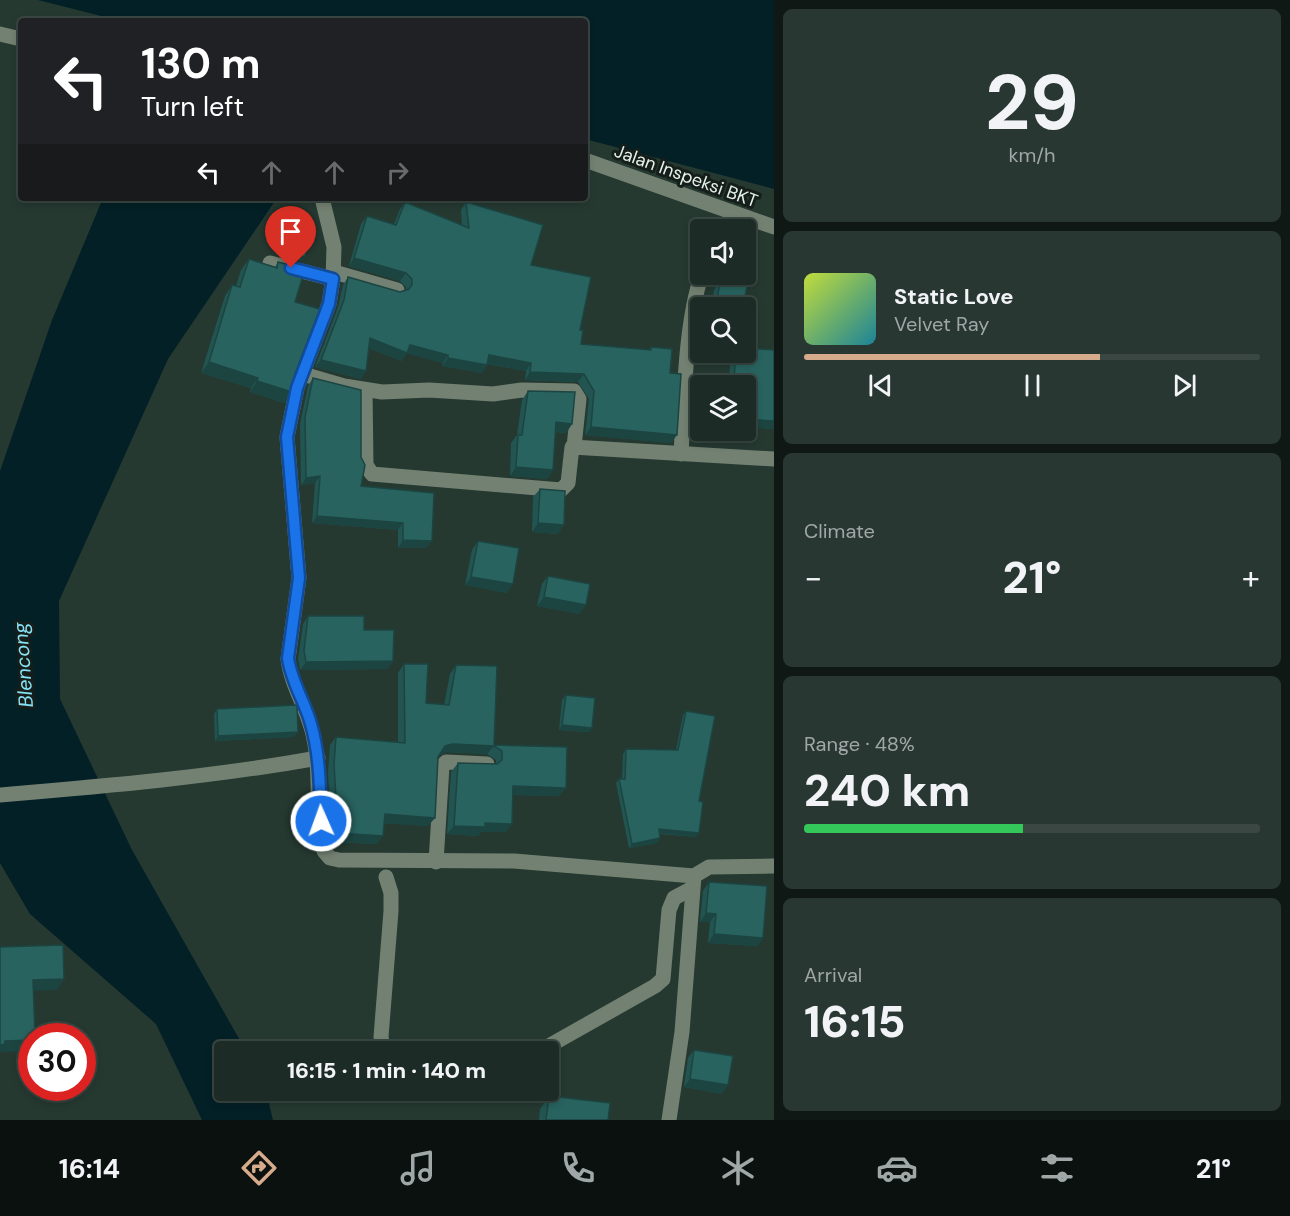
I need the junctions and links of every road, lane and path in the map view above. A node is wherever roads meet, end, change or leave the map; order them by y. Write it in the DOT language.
graph roads {
  1 [pos="0,34"];
  2 [pos="18,38"];
  3 [pos="588,161"];
  4 [pos="323,201"];
  5 [pos="740,217"];
  6 [pos="774,227"];
  7 [pos="270,263"];
  8 [pos="334,275"];
  9 [pos="699,285"];
  10 [pos="397,290"];
  11 [pos="303,374"];
  12 [pos="365,390"];
  13 [pos="574,447"];
  14 [pos="681,454"];
  15 [pos="774,459"];
  16 [pos="318,758"];
  17 [pos="487,764"];
  18 [pos="0,795"];
  19 [pos="436,862"];
  20 [pos="774,866"];
  21 [pos="386,877"];
  22 [pos="693,883"];
  23 [pos="382,1041"];
  24 [pos="557,1041"];
  25 [pos="669,1120"];
  1 -- 2 [label="street"];
  3 -- 5 [label="street, Jalan Inspeksi BKT"];
  4 -- 8 [label="street"];
  5 -- 6 [label="street, Jalan Inspeksi BKT"];
  7 -- 8 [label="street"];
  8 -- 10 [label="street"];
  8 -- 11 [label="street"];
  9 -- 14 [label="street"];
  11 -- 12 [label="street"];
  11 -- 16 [label="street"];
  12 -- 13 [label="street"];
  12 -- 13 [label="street"];
  13 -- 14 [label="street"];
  14 -- 15 [label="street"];
  16 -- 18 [label="street"];
  16 -- 19 [label="street"];
  17 -- 19 [label="street"];
  19 -- 22 [label="street"];
  20 -- 22 [label="street"];
  21 -- 23 [label="street"];
  22 -- 24 [label="street"];
  22 -- 25 [label="street"];
}
